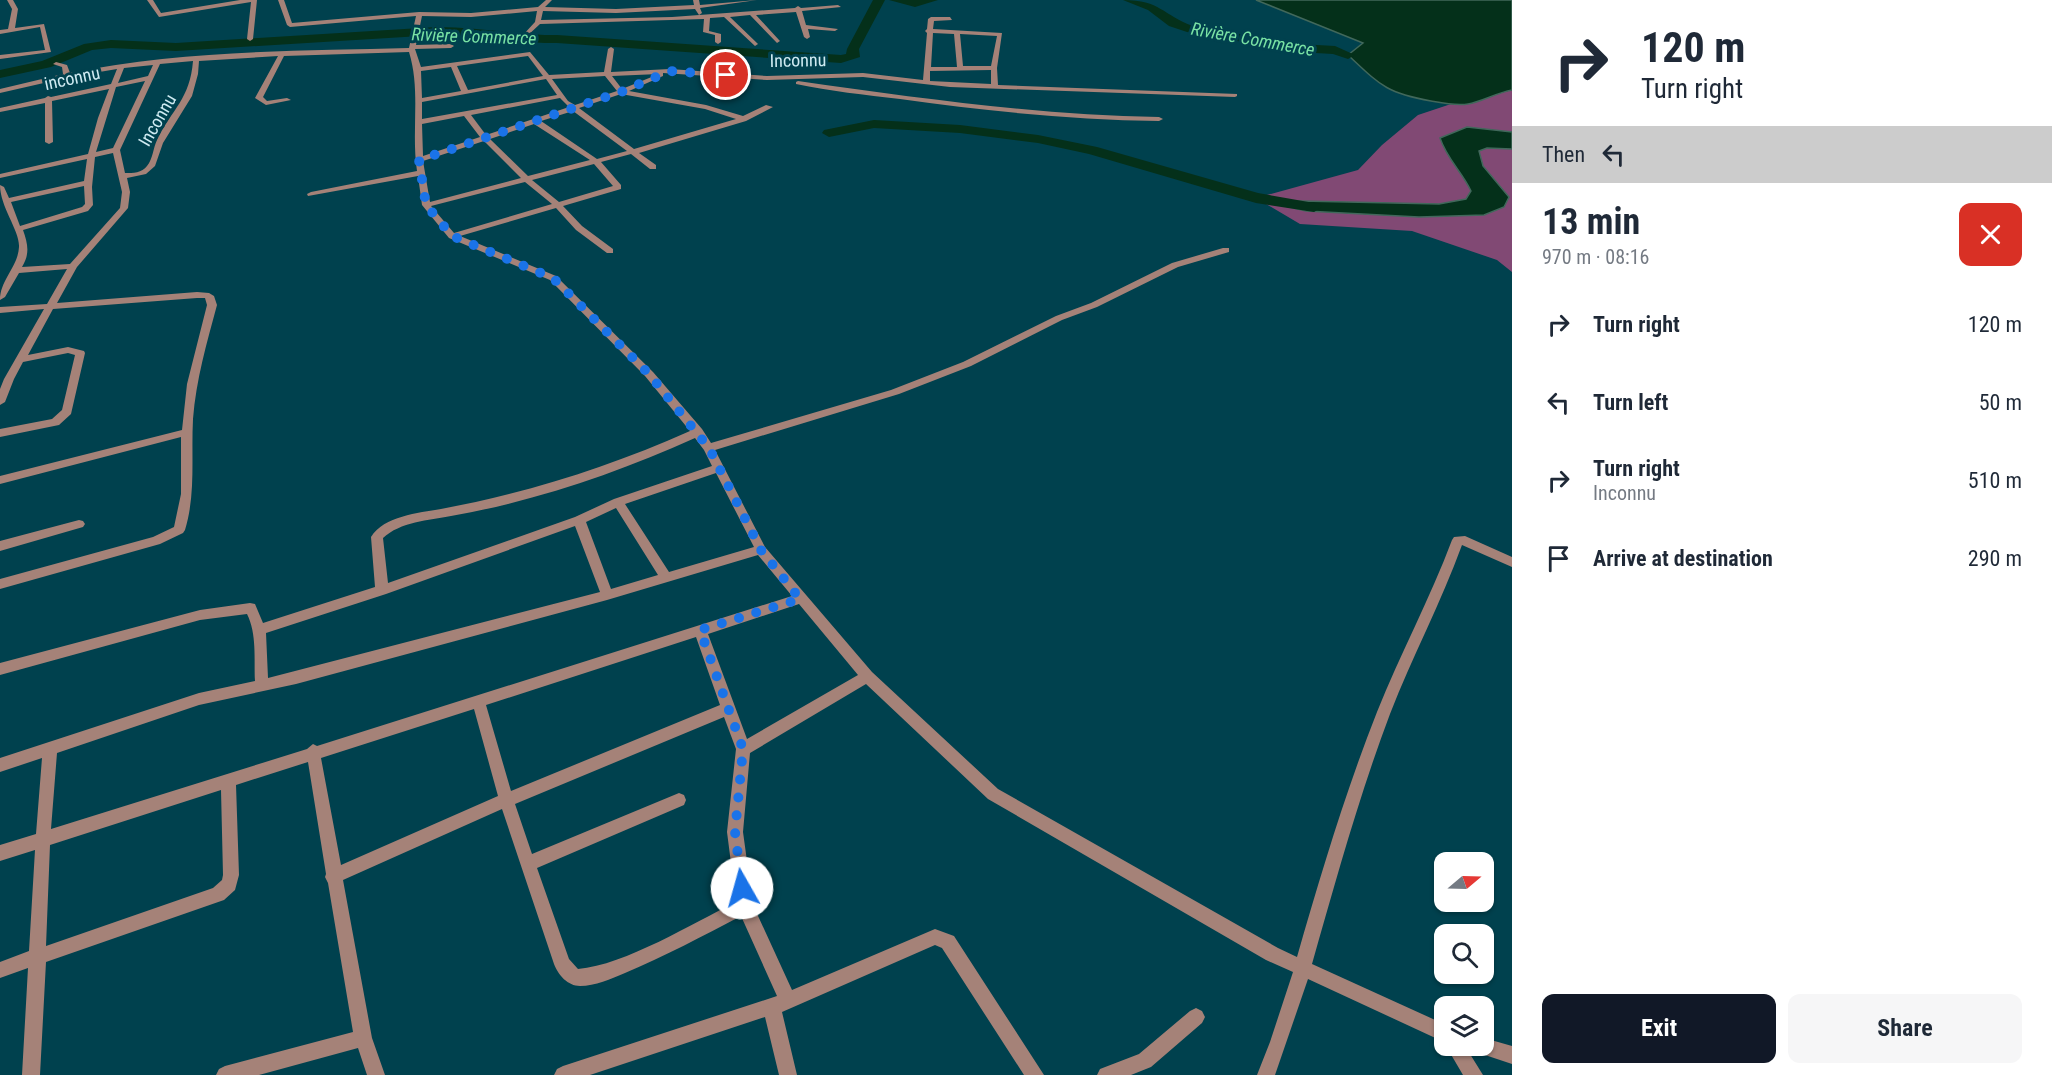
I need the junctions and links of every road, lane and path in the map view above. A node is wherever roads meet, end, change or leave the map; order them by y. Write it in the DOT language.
graph roads {
  1 [pos="9,0"];
  2 [pos="150,0"];
  3 [pos="253,0"];
  4 [pos="281,0"];
  5 [pos="549,0"];
  6 [pos="754,0"];
  7 [pos="696,4"];
  8 [pos="838,7"];
  9 [pos="798,8"];
  10 [pos="542,9"];
  11 [pos="751,13"];
  12 [pos="419,14"];
  13 [pos="726,16"];
  14 [pos="704,17"];
  15 [pos="950,19"];
  16 [pos="538,22"];
  17 [pos="804,27"];
  18 [pos="835,29"];
  19 [pos="928,31"];
  20 [pos="957,32"];
  21 [pos="5,33"];
  22 [pos="526,35"];
  23 [pos="807,37"];
  24 [pos="250,39"];
  25 [pos="777,41"];
  26 [pos="718,42"];
  27 [pos="755,44"];
  28 [pos="451,46"];
  29 [pos="413,47"];
  30 [pos="611,49"];
  31 [pos="49,51"];
  32 [pos="281,56"];
  33 [pos="0,57"];
  34 [pos="46,60"];
  35 [pos="196,60"];
  36 [pos="56,64"];
  37 [pos="157,64"];
  38 [pos="453,64"];
  39 [pos="121,68"];
  40 [pos="960,68"];
  41 [pos="994,68"];
  42 [pos="418,69"];
  43 [pos="926,69"];
  44 [pos="670,71"];
  45 [pos="607,74"];
  46 [pos="67,76"];
  47 [pos="547,77"];
  48 [pos="150,78"];
  49 [pos="767,78"];
  50 [pos="926,82"];
  51 [pos="114,85"];
  52 [pos="995,87"];
  53 [pos="0,91"];
  54 [pos="465,91"];
  55 [pos="621,92"];
  56 [pos="1235,95"];
  57 [pos="561,96"];
  58 [pos="48,98"];
  59 [pos="287,100"];
  60 [pos="417,101"];
  61 [pos="769,107"];
  62 [pos="572,108"];
  63 [pos="0,110"];
  64 [pos="466,113"];
  65 [pos="743,119"];
  66 [pos="1159,119"];
  67 [pos="534,120"];
  68 [pos="419,122"];
  69 [pos="484,137"];
  70 [pos="49,142"];
  71 [pos="116,150"];
  72 [pos="632,152"];
  73 [pos="89,156"];
  74 [pos="596,161"];
  75 [pos="420,167"];
  76 [pos="653,167"];
  77 [pos="0,176"];
  78 [pos="122,176"];
  79 [pos="526,179"];
  80 [pos="86,183"];
  81 [pos="0,187"];
  82 [pos="311,194"];
  83 [pos="6,201"];
  84 [pos="557,204"];
  85 [pos="426,205"];
  86 [pos="12,214"];
  87 [pos="0,217"];
  88 [pos="18,229"];
  89 [pos="452,236"];
  90 [pos="1226,250"];
  91 [pos="610,251"];
  92 [pos="73,266"];
  93 [pos="17,270"];
  94 [pos="3,288"];
  95 [pos="0,297"];
  96 [pos="50,306"];
  97 [pos="0,310"];
  98 [pos="19,360"];
  99 [pos="0,402"];
  100 [pos="187,432"];
  101 [pos="698,432"];
  102 [pos="0,433"];
  103 [pos="709,448"];
  104 [pos="718,468"];
  105 [pos="0,480"];
  106 [pos="618,502"];
  107 [pos="579,520"];
  108 [pos="79,524"];
  109 [pos="0,546"];
  110 [pos="761,550"];
  111 [pos="1512,562"];
  112 [pos="666,578"];
  113 [pos="0,584"];
  114 [pos="382,590"];
  115 [pos="607,595"];
  116 [pos="800,599"];
  117 [pos="258,630"];
  118 [pos="700,630"];
  119 [pos="0,669"];
  120 [pos="867,676"];
  121 [pos="262,685"];
  122 [pos="478,700"];
  123 [pos="727,709"];
  124 [pos="50,748"];
  125 [pos="743,749"];
  126 [pos="313,751"];
  127 [pos="0,765"];
  128 [pos="228,782"];
  129 [pos="506,800"];
  130 [pos="679,800"];
  131 [pos="41,839"];
  132 [pos="0,853"];
  133 [pos="529,863"];
  134 [pos="333,877"];
  135 [pos="744,906"];
  136 [pos="39,957"];
  137 [pos="1305,969"];
  138 [pos="0,970"];
  139 [pos="780,1005"];
  140 [pos="1196,1017"];
  141 [pos="1434,1028"];
  142 [pos="363,1038"];
  143 [pos="1494,1050"];
  144 [pos="1512,1055"];
  145 [pos="1462,1056"];
  146 [pos="31,1075"];
  147 [pos="225,1075"];
  148 [pos="376,1075"];
  149 [pos="563,1075"];
  150 [pos="788,1075"];
  151 [pos="1035,1075"];
  152 [pos="1106,1075"];
  153 [pos="1266,1075"];
  154 [pos="1474,1075"];
  1 -- 21 [label="street"];
  2 -- 3 [label="street"];
  3 -- 24 [label="street"];
  4 -- 12 [label="street"];
  5 -- 10 [label="street"];
  6 -- 7 [label="street"];
  7 -- 10 [label="street"];
  7 -- 14 [label="street"];
  8 -- 9 [label="street"];
  9 -- 11 [label="street"];
  9 -- 17 [label="street, Inconnu"];
  10 -- 12 [label="street"];
  10 -- 16 [label="street"];
  11 -- 13 [label="street"];
  11 -- 25 [label="street, Inconnu"];
  12 -- 29 [label="street"];
  13 -- 14 [label="street"];
  13 -- 27 [label="street, Inconnu"];
  14 -- 16 [label="street"];
  14 -- 26 [label="street"];
  15 -- 19 [label="street"];
  16 -- 22 [label="street"];
  17 -- 18 [label="street, Inconnu"];
  17 -- 23 [label="street, Inconnu"];
  19 -- 20 [label="street"];
  19 -- 43 [label="street"];
  20 -- 40 [label="street"];
  20 -- 41 [label="street"];
  21 -- 31 [label="street, Inconnu"];
  28 -- 29 [label="street"];
  29 -- 32 [label="street"];
  29 -- 42 [label="street"];
  30 -- 45 [label="street"];
  31 -- 33 [label="street, inconnu"];
  31 -- 34 [label="street"];
  32 -- 35 [label="street"];
  32 -- 59 [label="street"];
  35 -- 37 [label="street"];
  35 -- 78 [label="street, Inconnu"];
  36 -- 46 [label="street, Inconnu"];
  37 -- 39 [label="street"];
  37 -- 48 [label="street, Inconnu"];
  38 -- 42 [label="street"];
  38 -- 47 [label="street"];
  38 -- 54 [label="street"];
  39 -- 46 [label="street"];
  39 -- 51 [label="street, Inconnu"];
  40 -- 41 [label="street"];
  40 -- 43 [label="street"];
  41 -- 52 [label="street"];
  42 -- 60 [label="street"];
  43 -- 50 [label="street"];
  44 -- 45 [label="street, Inconnu"];
  44 -- 49 [label="street, Inconnu"];
  44 -- 55 [label="street, Inconnu"];
  45 -- 47 [label="street, Inconnu"];
  45 -- 55 [label="street"];
  46 -- 53 [label="street"];
  47 -- 54 [label="street, Inconnu"];
  47 -- 57 [label="street"];
  48 -- 51 [label="street, inconnu"];
  48 -- 71 [label="street, Inconnu"];
  49 -- 50 [label="street, Inconnu"];
  49 -- 66 [label="street"];
  50 -- 52 [label="street, Inconnu"];
  51 -- 58 [label="street, inconnu"];
  51 -- 73 [label="street, Inconnu"];
  52 -- 56 [label="street, Inconnu"];
  54 -- 60 [label="street, Inconnu"];
  55 -- 62 [label="street, Inconnu"];
  55 -- 65 [label="street, Inconnu"];
  57 -- 62 [label="street"];
  57 -- 64 [label="street"];
  58 -- 63 [label="street, inconnu"];
  58 -- 70 [label="street, Inconnu"];
  60 -- 68 [label="street"];
  61 -- 65 [label="street"];
  62 -- 67 [label="street, Inconnu"];
  62 -- 72 [label="street"];
  64 -- 68 [label="street"];
  64 -- 69 [label="street"];
  65 -- 72 [label="street"];
  67 -- 69 [label="street, Inconnu"];
  67 -- 74 [label="street"];
  68 -- 75 [label="street"];
  69 -- 75 [label="street, Inconnu"];
  69 -- 79 [label="street"];
  71 -- 73 [label="street, Inconnu"];
  71 -- 78 [label="street, Inconnu"];
  72 -- 74 [label="street"];
  72 -- 76 [label="street"];
  73 -- 77 [label="street, Inconnu"];
  73 -- 80 [label="street, Inconnu"];
  74 -- 79 [label="street"];
  74 -- 84 [label="street"];
  75 -- 82 [label="street, Inconnu"];
  75 -- 85 [label="street"];
  78 -- 92 [label="street, Inconnu"];
  79 -- 84 [label="street"];
  79 -- 85 [label="street"];
  80 -- 83 [label="street"];
  80 -- 88 [label="street, Inconnu"];
  81 -- 83 [label="street"];
  83 -- 86 [label="street"];
  84 -- 89 [label="street"];
  84 -- 91 [label="street"];
  85 -- 89 [label="street"];
  86 -- 87 [label="street"];
  86 -- 88 [label="street"];
  88 -- 93 [label="street"];
  89 -- 101 [label="street"];
  90 -- 103 [label="street"];
  92 -- 93 [label="street"];
  92 -- 96 [label="street, Inconnu"];
  93 -- 94 [label="street"];
  94 -- 95 [label="street"];
  96 -- 97 [label="street"];
  96 -- 98 [label="street, Inconnu"];
  96 -- 100 [label="street"];
  98 -- 99 [label="street, Inconnu"];
  98 -- 102 [label="street"];
  100 -- 105 [label="street"];
  100 -- 113 [label="street"];
  101 -- 103 [label="street"];
  101 -- 114 [label="street"];
  103 -- 104 [label="street"];
  104 -- 106 [label="street"];
  104 -- 110 [label="street"];
  106 -- 107 [label="street"];
  106 -- 112 [label="street"];
  107 -- 114 [label="street"];
  107 -- 115 [label="street"];
  108 -- 109 [label="street"];
  110 -- 112 [label="street"];
  110 -- 116 [label="street"];
  111 -- 137 [label="street"];
  112 -- 115 [label="street"];
  114 -- 117 [label="street"];
  115 -- 121 [label="street"];
  116 -- 118 [label="street"];
  116 -- 120 [label="street"];
  117 -- 119 [label="street"];
  117 -- 121 [label="street"];
  118 -- 122 [label="street"];
  118 -- 123 [label="street"];
  120 -- 125 [label="street"];
  120 -- 137 [label="street"];
  121 -- 124 [label="street"];
  122 -- 126 [label="street"];
  122 -- 129 [label="street"];
  123 -- 125 [label="street"];
  123 -- 129 [label="street"];
  124 -- 127 [label="street"];
  124 -- 131 [label="street"];
  125 -- 135 [label="street"];
  126 -- 128 [label="street"];
  126 -- 134 [label="street"];
  128 -- 131 [label="street"];
  128 -- 136 [label="street"];
  129 -- 133 [label="street"];
  129 -- 134 [label="street"];
  130 -- 133 [label="street"];
  131 -- 132 [label="street"];
  131 -- 136 [label="street"];
  133 -- 135 [label="street"];
  134 -- 142 [label="street"];
  135 -- 139 [label="street"];
  136 -- 138 [label="street"];
  136 -- 146 [label="street"];
  137 -- 141 [label="street"];
  137 -- 153 [label="street"];
  139 -- 149 [label="street"];
  139 -- 150 [label="street"];
  139 -- 151 [label="street"];
  140 -- 152 [label="street"];
  142 -- 147 [label="street"];
  142 -- 148 [label="street"];
  143 -- 144 [label="street"];
  145 -- 154 [label="street"];
}
